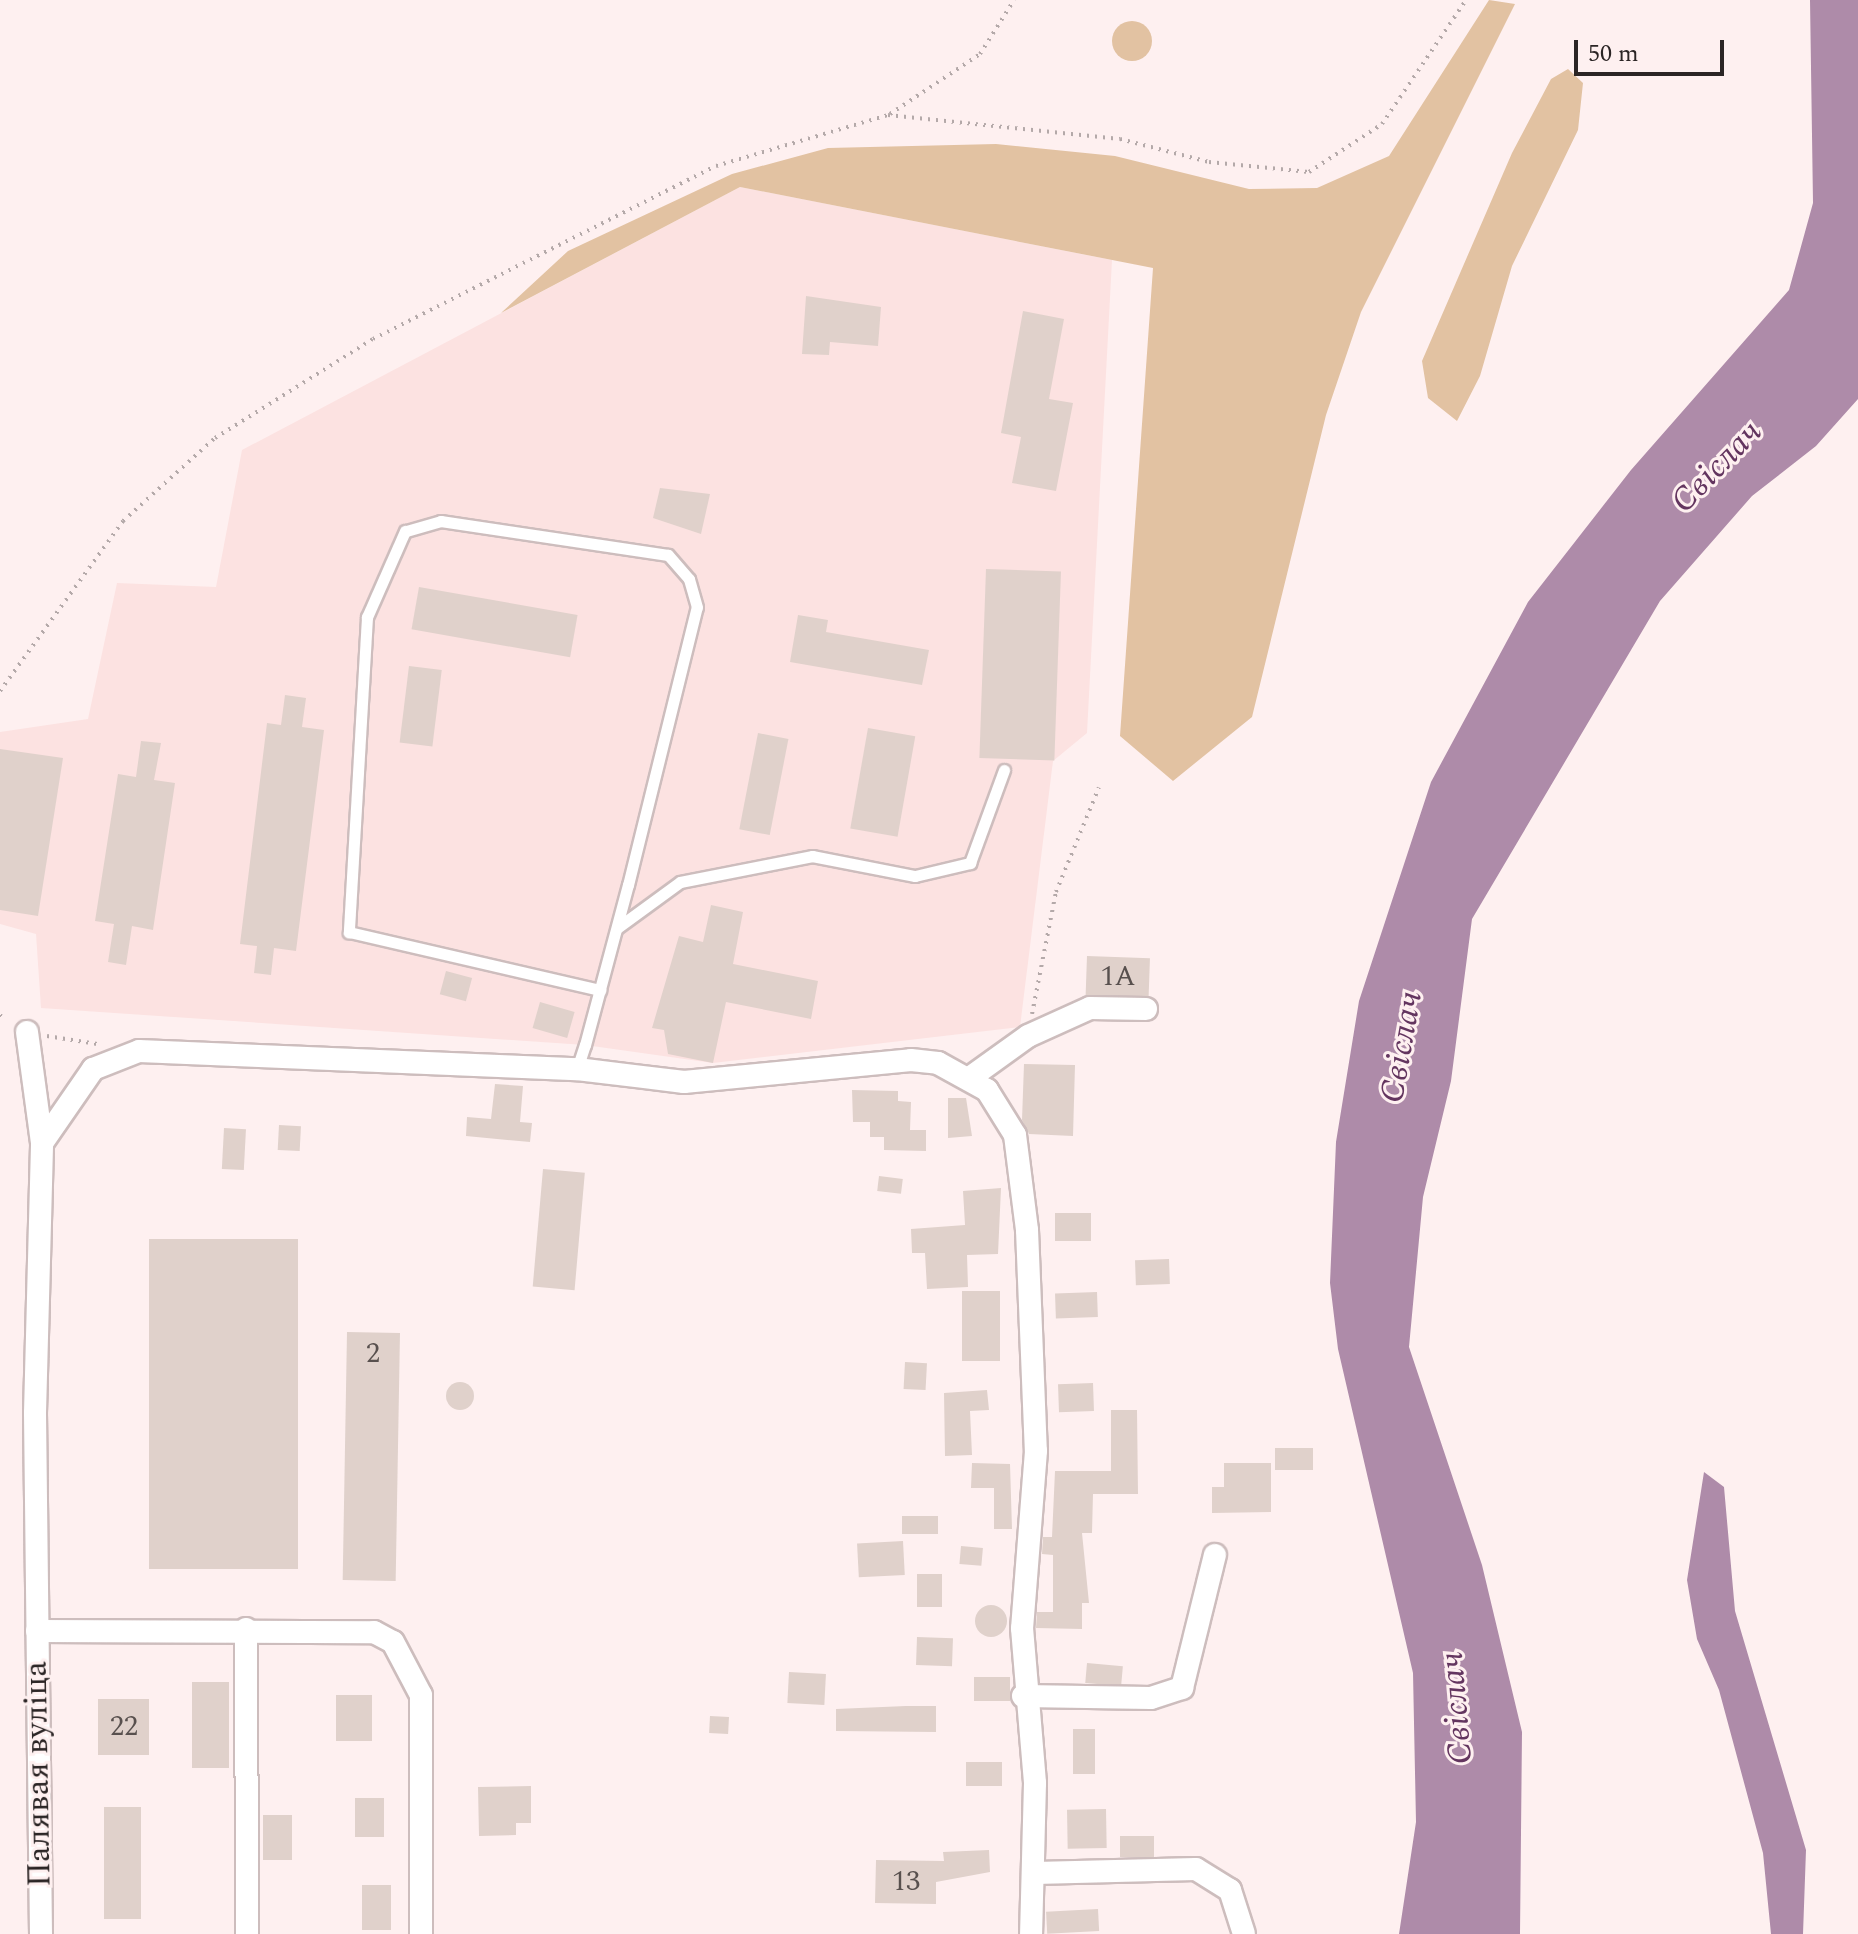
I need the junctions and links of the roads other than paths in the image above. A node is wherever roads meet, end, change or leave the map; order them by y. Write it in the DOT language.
graph roads {
  1 [pos="1004,770"];
  2 [pos="616,928"];
  3 [pos="600,990"];
  4 [pos="1146,1009"];
  5 [pos="27,1032"];
  6 [pos="577,1069"];
  7 [pos="971,1077"];
  8 [pos="42,1143"];
  9 [pos="1215,1555"];
  10 [pos="246,1629"];
  11 [pos="37,1631"];
  12 [pos="1023,1696"];
  13 [pos="1035,1873"];
  14 [pos="41,1934"];
  15 [pos="247,1934"];
  16 [pos="421,1934"];
  17 [pos="1031,1934"];
  18 [pos="1244,1934"];
  1 -- 2 [label="lane"];
  2 -- 3 [label="lane"];
  2 -- 3 [label="lane"];
  3 -- 6 [label="lane"];
  4 -- 7 [label="street"];
  5 -- 8 [label="street"];
  6 -- 7 [label="street"];
  6 -- 8 [label="street"];
  7 -- 12 [label="street"];
  8 -- 11 [label="street"];
  9 -- 12 [label="street"];
  10 -- 11 [label="street, Палявая вуліца"];
  10 -- 15 [label="street"];
  10 -- 16 [label="street, Палявая вуліца"];
  11 -- 14 [label="street, Палявая вуліца"];
  12 -- 13 [label="street"];
  13 -- 17 [label="street"];
  13 -- 18 [label="street"];
}
